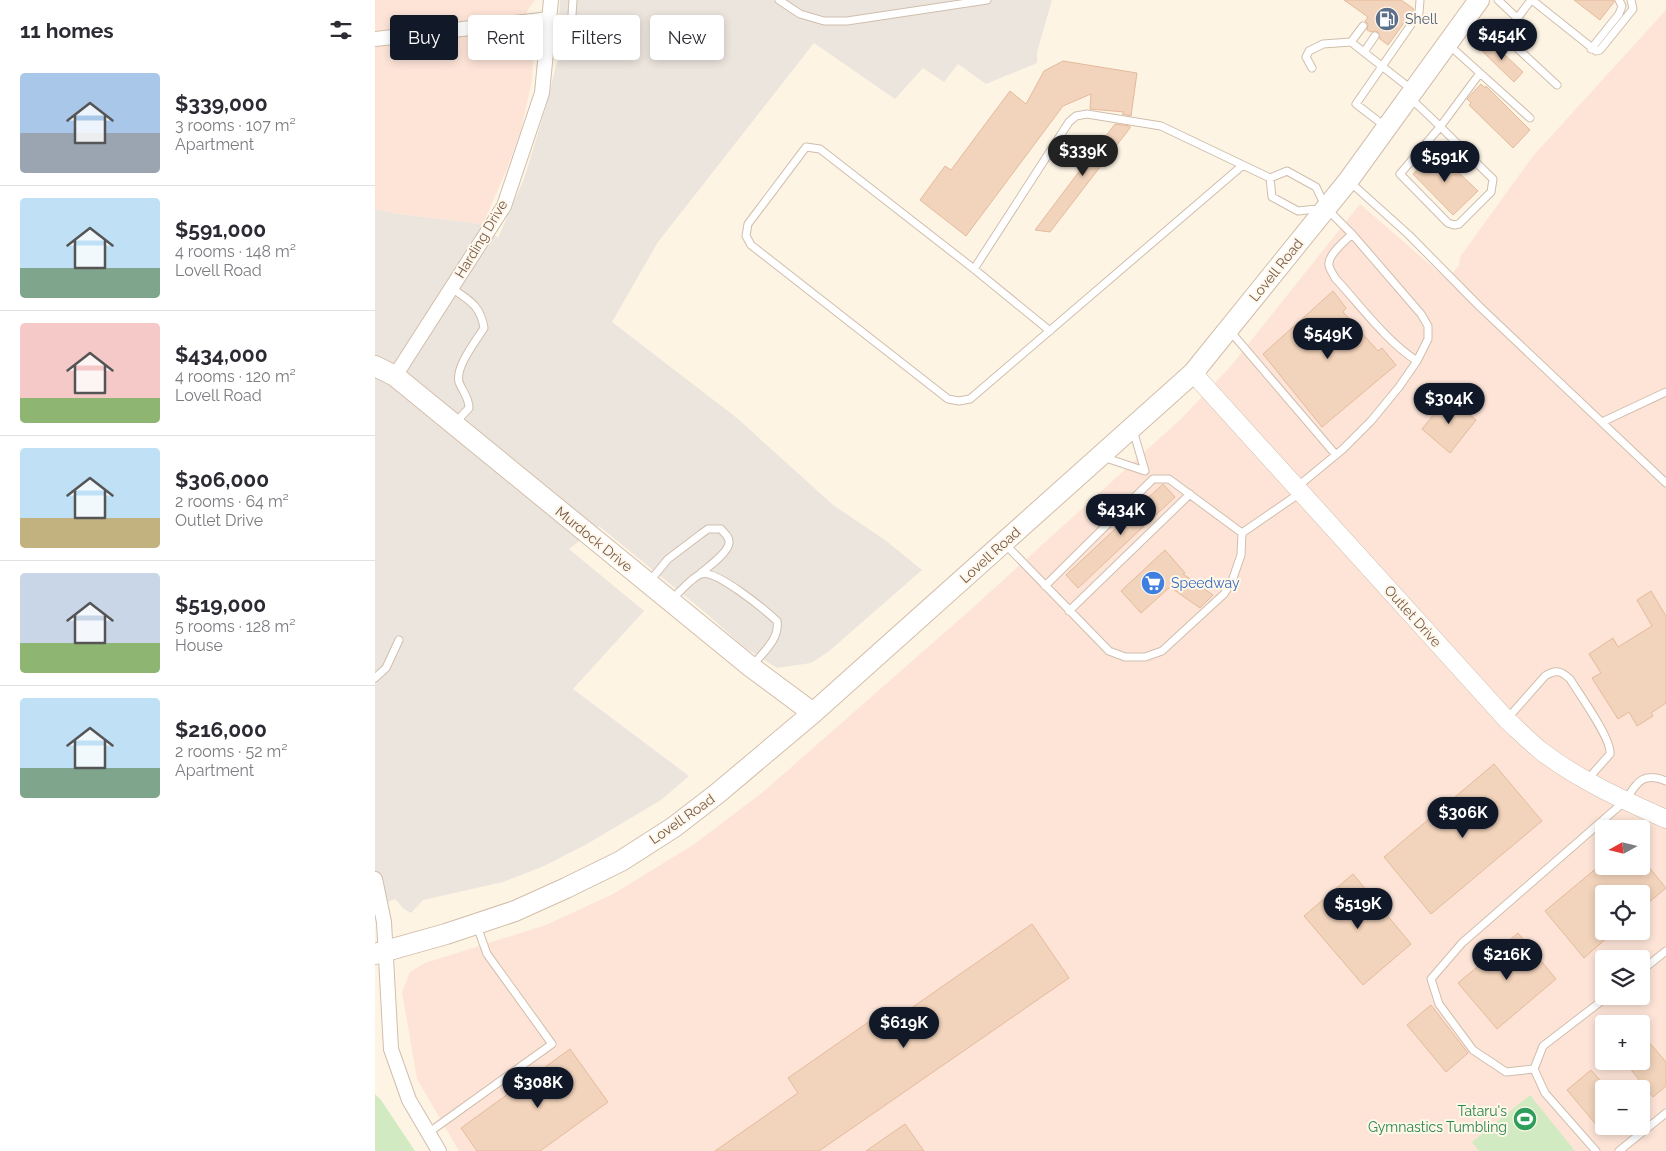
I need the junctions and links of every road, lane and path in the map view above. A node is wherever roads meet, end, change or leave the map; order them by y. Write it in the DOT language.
graph roads {
  1 [pos="551,0"];
  2 [pos="573,0"];
  3 [pos="779,0"];
  4 [pos="987,0"];
  5 [pos="1420,0"];
  6 [pos="1479,0"];
  7 [pos="1498,0"];
  8 [pos="1531,0"];
  9 [pos="1619,0"];
  10 [pos="1631,0"];
  11 [pos="1517,18"];
  12 [pos="549,20"];
  13 [pos="1363,26"];
  14 [pos="1375,36"];
  15 [pos="548,37"];
  16 [pos="375,39"];
  17 [pos="1351,42"];
  18 [pos="1447,44"];
  19 [pos="1591,49"];
  20 [pos="1364,52"];
  21 [pos="1382,66"];
  22 [pos="1312,68"];
  23 [pos="1480,73"];
  24 [pos="1557,85"];
  25 [pos="1411,94"];
  26 [pos="1530,118"];
  27 [pos="1387,127"];
  28 [pos="1440,127"];
  29 [pos="1243,165"];
  30 [pos="1270,178"];
  31 [pos="1348,180"];
  32 [pos="1325,208"];
  33 [pos="1352,234"];
  34 [pos="974,269"];
  35 [pos="452,288"];
  36 [pos="1229,329"];
  37 [pos="1050,331"];
  38 [pos="1417,361"];
  39 [pos="375,366"];
  40 [pos="1193,373"];
  41 [pos="395,376"];
  42 [pos="1666,392"];
  43 [pos="1602,422"];
  44 [pos="454,424"];
  45 [pos="1132,427"];
  46 [pos="1100,456"];
  47 [pos="1334,457"];
  48 [pos="1145,471"];
  49 [pos="1153,479"];
  50 [pos="1666,483"];
  51 [pos="1298,490"];
  52 [pos="1190,494"];
  53 [pos="1242,533"];
  54 [pos="1004,543"];
  55 [pos="699,575"];
  56 [pos="648,583"];
  57 [pos="1045,586"];
  58 [pos="670,601"];
  59 [pos="1069,611"];
  60 [pos="399,640"];
  61 [pos="751,667"];
  62 [pos="375,678"];
  63 [pos="813,713"];
  64 [pos="1507,720"];
  65 [pos="1587,780"];
  66 [pos="1666,781"];
  67 [pos="1625,801"];
  68 [pos="1666,819"];
  69 [pos="375,879"];
  70 [pos="477,924"];
  71 [pos="1666,951"];
  72 [pos="380,953"];
  73 [pos="1650,964"];
  74 [pos="1596,1005"];
  75 [pos="1534,1069"];
  76 [pos="1666,1112"];
  77 [pos="429,1133"];
  78 [pos="439,1151"];
  79 [pos="1596,1151"];
  80 [pos="1619,1151"];
  1 -- 12 [label="street, Harding Drive"];
  2 -- 15 [label="lane"];
  3 -- 4 [label="lane"];
  5 -- 21 [label="lane"];
  6 -- 18 [label="main road, Lovell Road"];
  7 -- 11 [label="lane"];
  8 -- 11 [label="lane"];
  8 -- 19 [label="lane"];
  9 -- 19 [label="lane"];
  10 -- 19 [label="lane"];
  11 -- 24 [label="lane"];
  12 -- 15 [label="street, Harding Drive"];
  12 -- 16 [label="street"];
  13 -- 17 [label="lane"];
  14 -- 20 [label="lane"];
  15 -- 35 [label="street, Harding Drive"];
  17 -- 20 [label="lane"];
  17 -- 22 [label="lane"];
  18 -- 23 [label="lane"];
  18 -- 25 [label="main road, Lovell Road"];
  20 -- 21 [label="lane"];
  21 -- 25 [label="lane"];
  21 -- 27 [label="lane"];
  23 -- 26 [label="lane"];
  23 -- 28 [label="lane"];
  25 -- 27 [label="main road, Lovell Road"];
  25 -- 28 [label="lane"];
  27 -- 31 [label="main road, Lovell Road"];
  28 -- 28 [label="lane"];
  29 -- 30 [label="lane"];
  29 -- 34 [label="lane"];
  29 -- 37 [label="lane"];
  30 -- 32 [label="lane"];
  30 -- 32 [label="lane"];
  31 -- 32 [label="main road, Lovell Road"];
  31 -- 43 [label="lane"];
  32 -- 33 [label="lane"];
  32 -- 36 [label="main road, Lovell Road"];
  33 -- 38 [label="lane"];
  33 -- 38 [label="lane"];
  34 -- 37 [label="lane"];
  34 -- 37 [label="lane"];
  35 -- 41 [label="street, Harding Drive"];
  35 -- 44 [label="lane"];
  36 -- 40 [label="main road, Lovell Road"];
  36 -- 47 [label="lane"];
  38 -- 47 [label="lane"];
  39 -- 41 [label="main road, Murdock Drive"];
  40 -- 45 [label="main road, Lovell Road"];
  40 -- 51 [label="street, Outlet Drive"];
  41 -- 44 [label="main road, Murdock Drive"];
  42 -- 43 [label="lane"];
  43 -- 50 [label="lane"];
  44 -- 56 [label="main road, Murdock Drive"];
  45 -- 46 [label="main road, Lovell Road"];
  45 -- 48 [label="lane"];
  46 -- 48 [label="lane"];
  46 -- 54 [label="main road, Lovell Road"];
  47 -- 51 [label="lane"];
  48 -- 49 [label="lane"];
  49 -- 52 [label="lane"];
  49 -- 57 [label="lane"];
  51 -- 53 [label="lane"];
  51 -- 64 [label="street, Outlet Drive"];
  52 -- 53 [label="lane"];
  52 -- 59 [label="lane"];
  53 -- 59 [label="lane"];
  54 -- 57 [label="lane"];
  54 -- 63 [label="main road, Lovell Road"];
  55 -- 56 [label="lane"];
  55 -- 58 [label="lane"];
  55 -- 61 [label="lane"];
  56 -- 58 [label="main road, Murdock Drive"];
  57 -- 59 [label="lane"];
  58 -- 61 [label="main road, Murdock Drive"];
  60 -- 62 [label="lane"];
  61 -- 63 [label="main road, Murdock Drive"];
  63 -- 70 [label="main road, Lovell Road"];
  64 -- 65 [label="street, Outlet Drive"];
  64 -- 65 [label="lane"];
  65 -- 67 [label="street, Outlet Drive"];
  66 -- 67 [label="lane"];
  67 -- 68 [label="street, Outlet Drive"];
  67 -- 75 [label="lane"];
  69 -- 72 [label="street"];
  70 -- 72 [label="main road, Lovell Road"];
  70 -- 77 [label="lane"];
  71 -- 73 [label="lane"];
  72 -- 77 [label="street"];
  74 -- 75 [label="lane"];
  75 -- 79 [label="lane"];
  76 -- 80 [label="lane"];
  77 -- 78 [label="street"];
}
